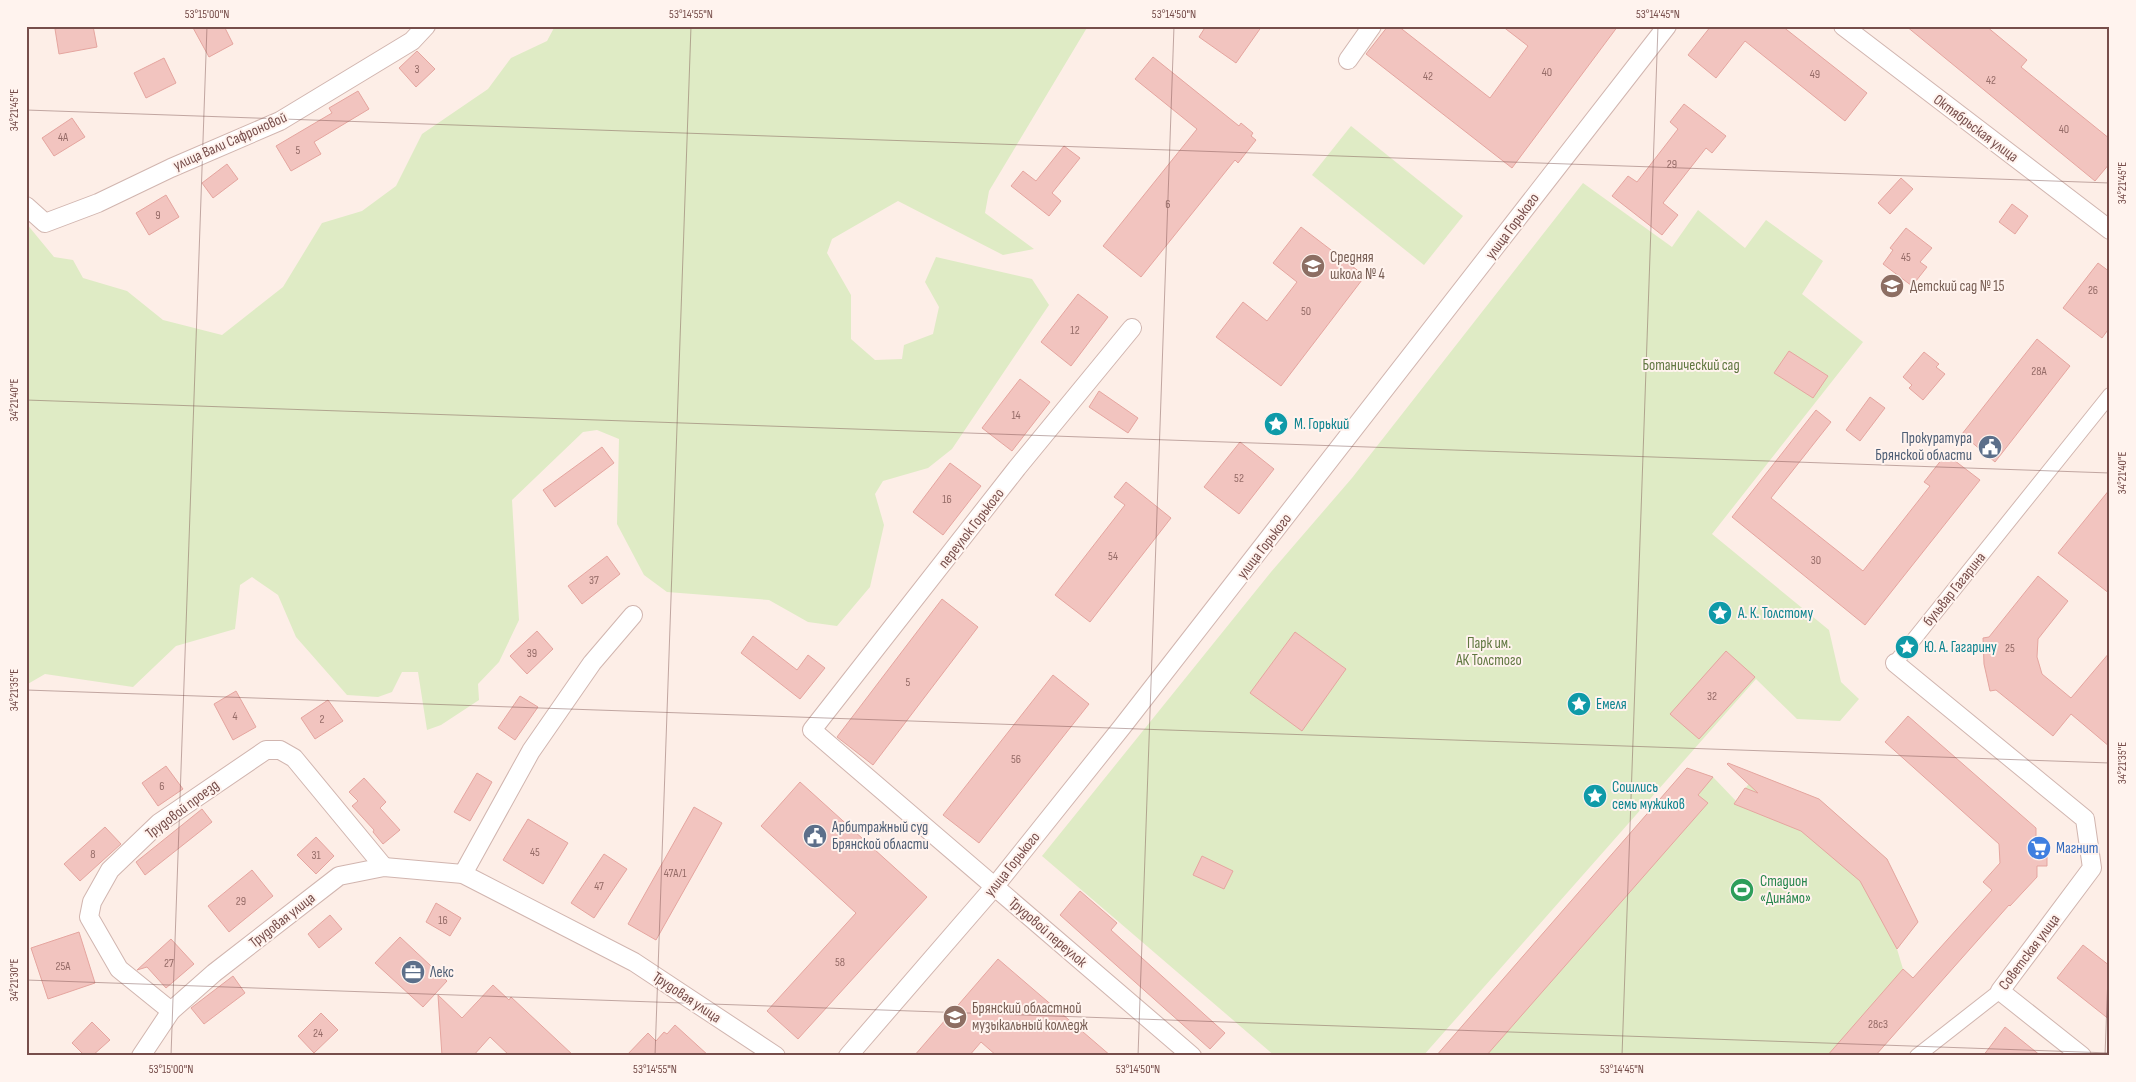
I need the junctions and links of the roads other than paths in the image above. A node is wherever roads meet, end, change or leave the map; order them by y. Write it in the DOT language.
graph roads {
  1 [pos="426,26"];
  2 [pos="1372,26"];
  3 [pos="1667,26"];
  4 [pos="1842,26"];
  5 [pos="1348,60"];
  6 [pos="26,206"];
  7 [pos="2110,230"];
  8 [pos="1132,328"];
  9 [pos="2110,395"];
  10 [pos="633,614"];
  11 [pos="1895,662"];
  12 [pos="812,730"];
  13 [pos="2085,819"];
  14 [pos="384,867"];
  15 [pos="463,874"];
  16 [pos="995,886"];
  17 [pos="2000,991"];
  18 [pos="172,1011"];
  19 [pos="141,1056"];
  20 [pos="776,1056"];
  21 [pos="848,1056"];
  22 [pos="1192,1056"];
  23 [pos="1917,1056"];
  24 [pos="2082,1056"];
  1 -- 6 [label="street, улица Вали Сафроновой"];
  2 -- 5 [label="street"];
  3 -- 16 [label="street, улица Горького"];
  4 -- 7 [label="street, Октябрьская улица"];
  8 -- 12 [label="street, переулок Горького"];
  9 -- 11 [label="street, бульвар Гагарина"];
  10 -- 15 [label="street"];
  11 -- 13 [label="street, бульвар Гагарина"];
  12 -- 16 [label="street, Трудовой переулок"];
  13 -- 17 [label="street, Советская улица"];
  14 -- 15 [label="street, Трудовая улица"];
  14 -- 18 [label="street, Трудовая улица"];
  14 -- 18 [label="street, Трудовой проезд"];
  15 -- 20 [label="street, Трудовая улица"];
  16 -- 21 [label="street, улица Горького"];
  16 -- 22 [label="street, Трудовой переулок"];
  17 -- 23 [label="street, Советская улица"];
  17 -- 24 [label="street"];
  18 -- 19 [label="street, Трудовая улица"];
}
